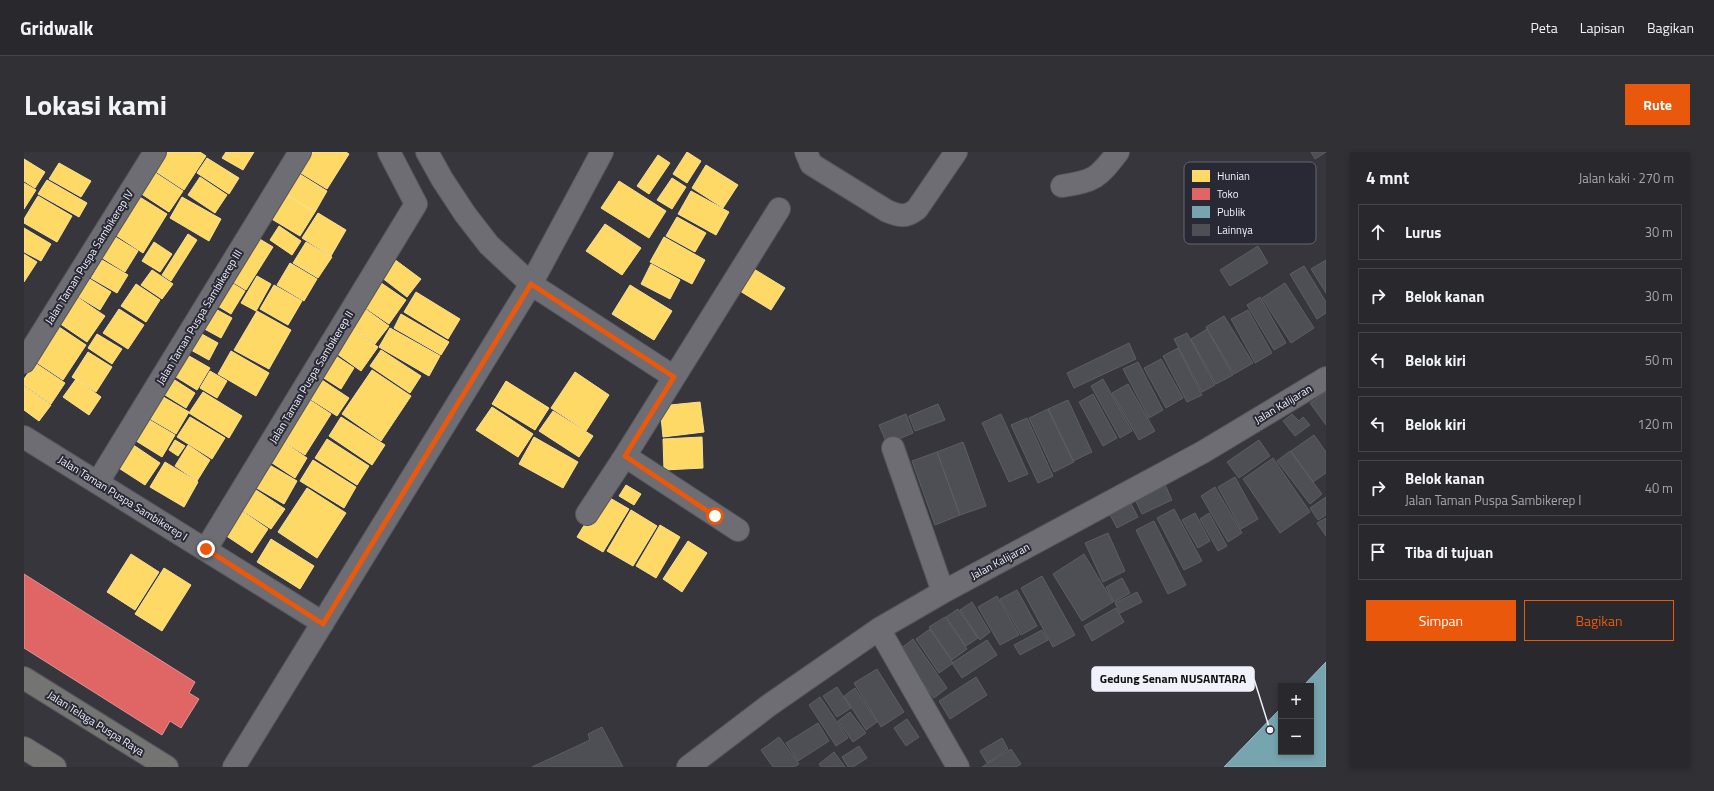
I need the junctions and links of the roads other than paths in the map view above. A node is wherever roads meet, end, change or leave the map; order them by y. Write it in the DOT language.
graph roads {
  1 [pos="155,152"];
  2 [pos="300,152"];
  3 [pos="389,152"];
  4 [pos="427,152"];
  5 [pos="602,152"];
  6 [pos="806,152"];
  7 [pos="956,152"];
  8 [pos="1118,152"];
  9 [pos="1062,186"];
  10 [pos="779,209"];
  11 [pos="531,284"];
  12 [pos="24,362"];
  13 [pos="674,377"];
  14 [pos="1326,378"];
  15 [pos="24,437"];
  16 [pos="893,448"];
  17 [pos="625,456"];
  18 [pos="98,482"];
  19 [pos="587,514"];
  20 [pos="738,530"];
  21 [pos="206,549"];
  22 [pos="942,592"];
  23 [pos="323,624"];
  24 [pos="879,629"];
  25 [pos="24,678"];
  26 [pos="24,748"];
  27 [pos="55,767"];
  28 [pos="167,767"];
  29 [pos="234,767"];
  30 [pos="688,767"];
  31 [pos="958,767"];
  1 -- 12 [label="street, Jalan Taman Puspa Sambikerep IV"];
  2 -- 18 [label="street, Jalan Taman Puspa Sambikerep III"];
  3 -- 21 [label="street, Jalan Taman Puspa Sambikerep II"];
  4 -- 11 [label="street"];
  5 -- 11 [label="street"];
  6 -- 7 [label="street"];
  8 -- 9 [label="street"];
  10 -- 13 [label="street"];
  11 -- 13 [label="street"];
  11 -- 23 [label="street"];
  13 -- 17 [label="street"];
  14 -- 22 [label="street, Jalan Kalijaran"];
  15 -- 18 [label="street, Jalan Taman Puspa Sambikerep I"];
  16 -- 22 [label="street"];
  17 -- 19 [label="street"];
  17 -- 20 [label="street"];
  18 -- 21 [label="street, Jalan Taman Puspa Sambikerep I"];
  21 -- 23 [label="street, Jalan Taman Puspa Sambikerep I"];
  22 -- 24 [label="street, Jalan Kalijaran"];
  23 -- 29 [label="street"];
  24 -- 30 [label="street, Jalan Kalijaran"];
  24 -- 31 [label="street"];
  25 -- 28 [label="main road, Jalan Telaga Puspa Raya"];
  26 -- 27 [label="main road"];
}
